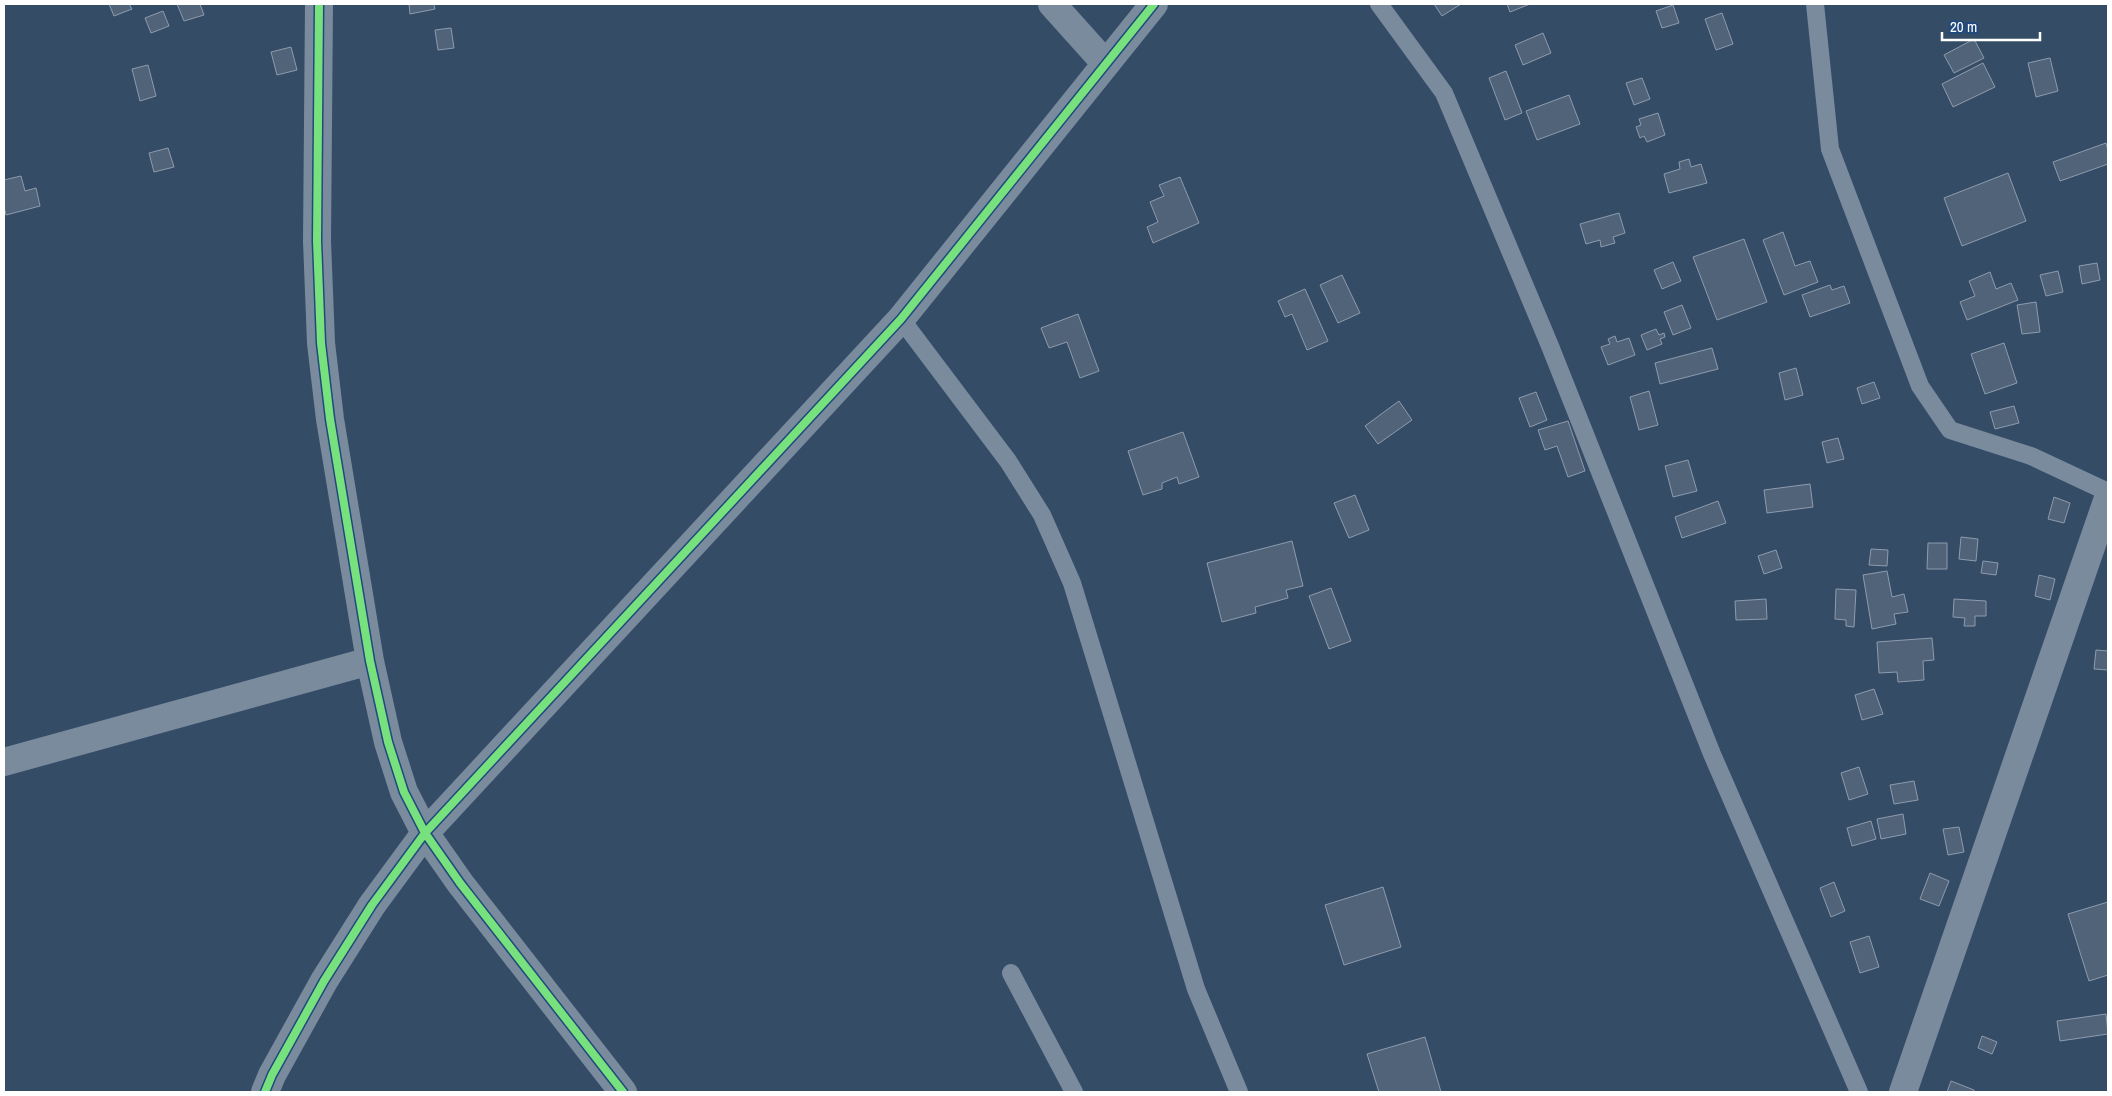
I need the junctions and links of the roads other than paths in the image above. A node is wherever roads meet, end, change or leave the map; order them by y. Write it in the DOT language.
graph roads {
  1 [pos="319,4"];
  2 [pos="1052,4"];
  3 [pos="1154,4"];
  4 [pos="1379,4"];
  5 [pos="1815,4"];
  6 [pos="1105,63"];
  7 [pos="901,319"];
  8 [pos="2108,492"];
  9 [pos="2108,498"];
  10 [pos="370,660"];
  11 [pos="4,762"];
  12 [pos="425,833"];
  13 [pos="1011,973"];
  14 [pos="265,1092"];
  15 [pos="623,1092"];
  16 [pos="1074,1092"];
  17 [pos="1239,1092"];
  18 [pos="1859,1092"];
  19 [pos="1903,1092"];
  1 -- 10 [label="street"];
  2 -- 6 [label="street"];
  3 -- 6 [label="street"];
  4 -- 18 [label="lane"];
  5 -- 8 [label="lane"];
  6 -- 7 [label="street"];
  7 -- 12 [label="street"];
  7 -- 17 [label="lane"];
  9 -- 19 [label="street"];
  10 -- 11 [label="street"];
  10 -- 12 [label="street"];
  12 -- 14 [label="street"];
  12 -- 15 [label="street"];
  13 -- 16 [label="lane"];
}
